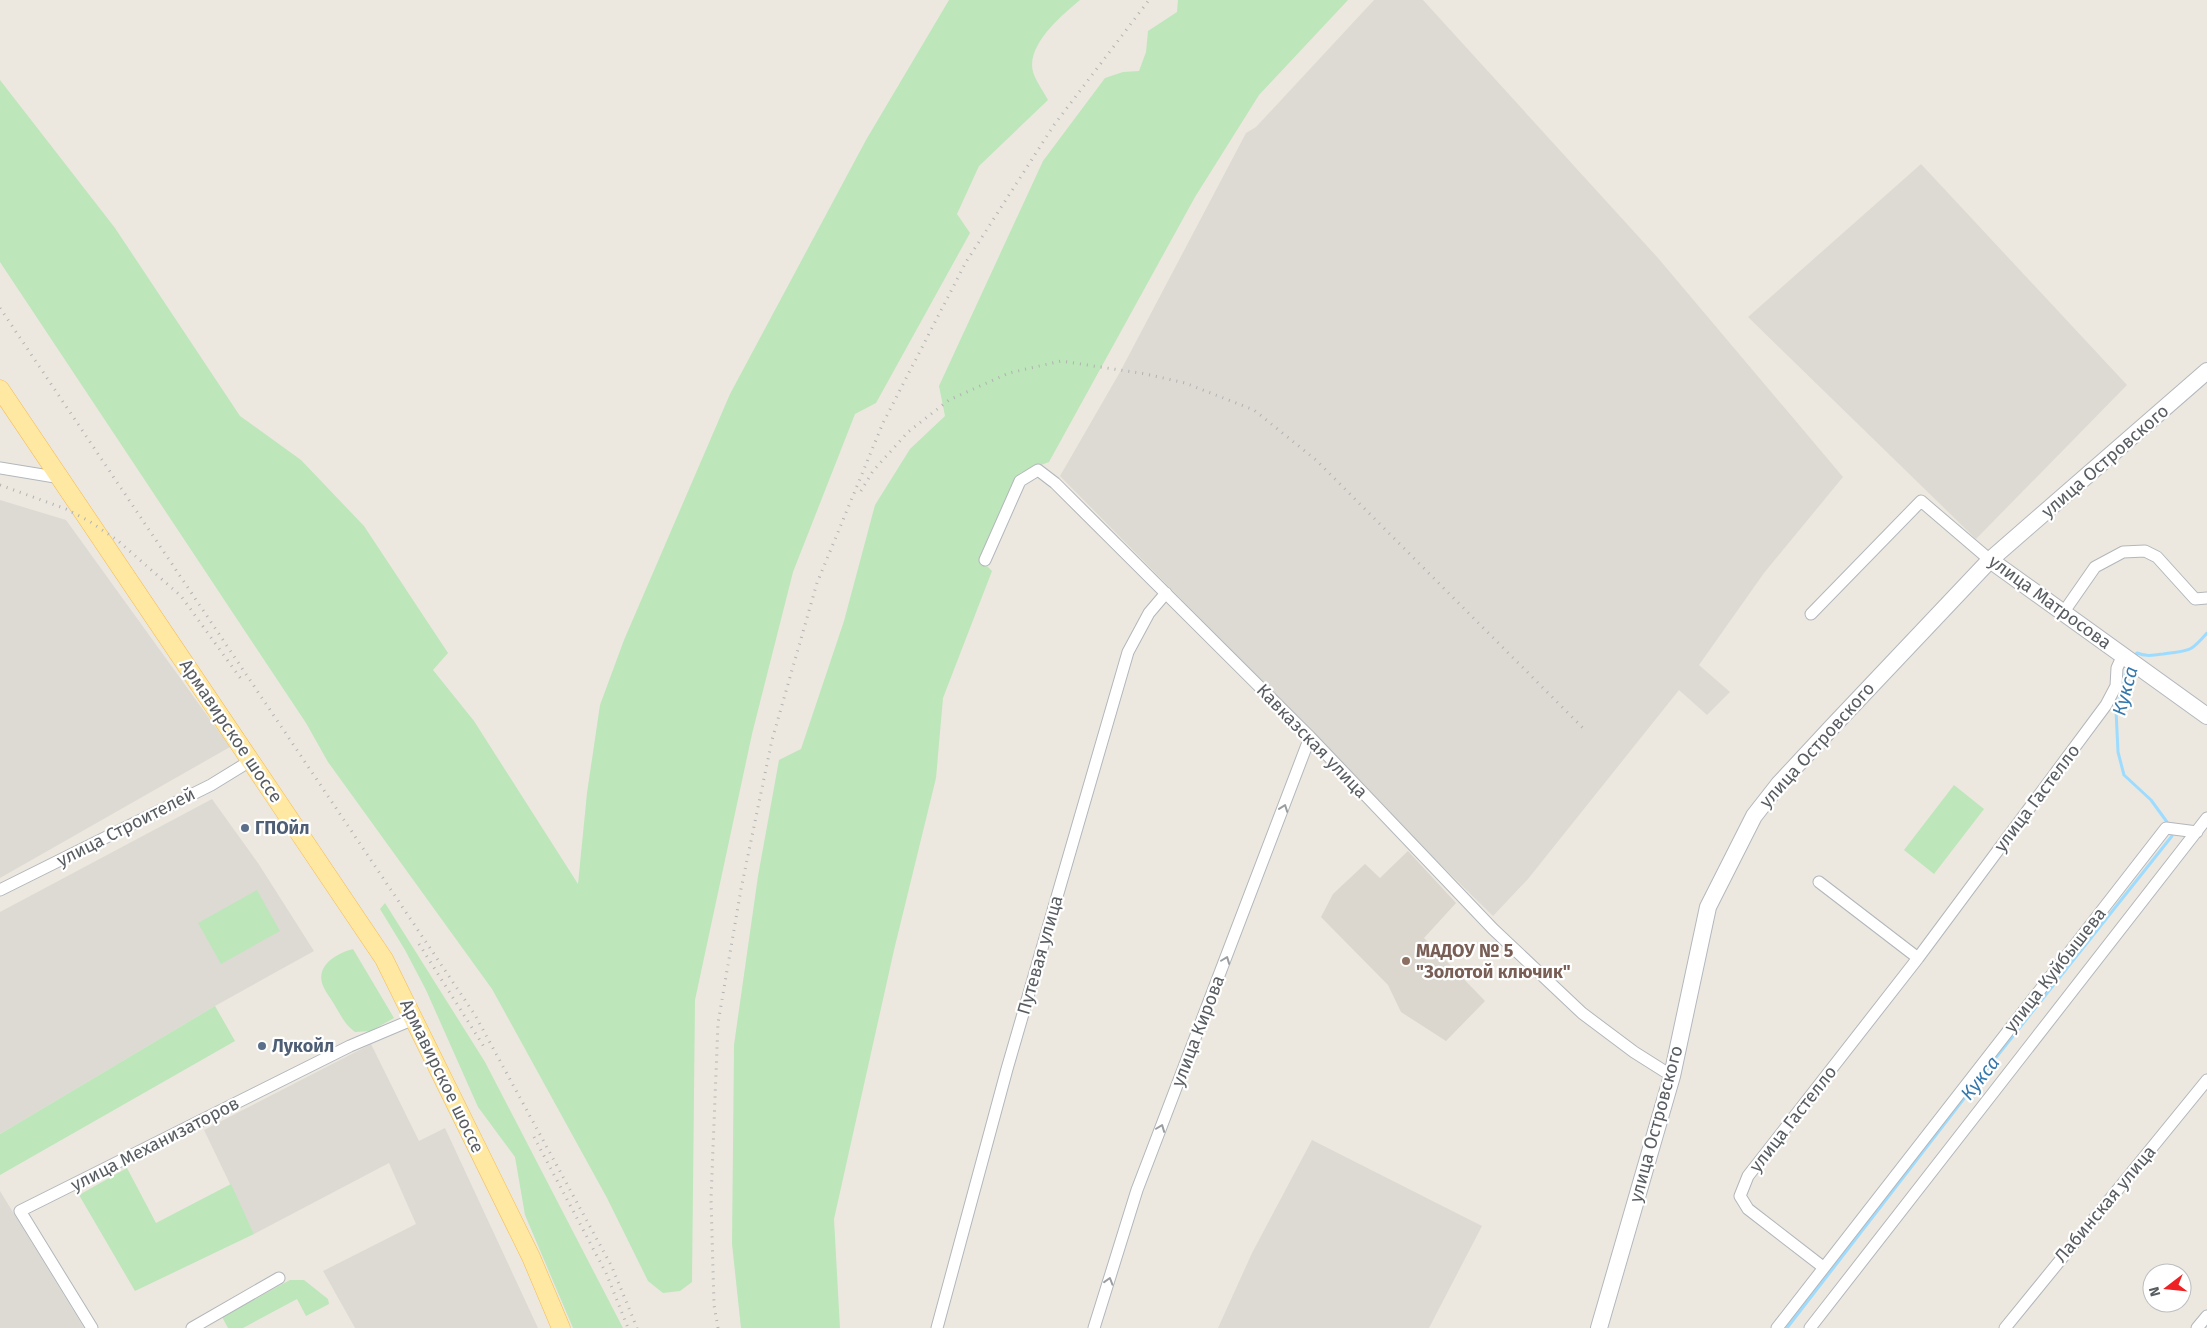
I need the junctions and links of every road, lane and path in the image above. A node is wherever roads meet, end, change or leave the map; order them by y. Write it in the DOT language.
graph roads {
  1 [pos="2207,371"];
  2 [pos="0,389"];
  3 [pos="0,468"];
  4 [pos="60,478"];
  5 [pos="985,560"];
  6 [pos="1990,560"];
  7 [pos="1166,593"];
  8 [pos="2207,598"];
  9 [pos="2063,613"];
  10 [pos="1811,614"];
  11 [pos="2129,660"];
  12 [pos="2207,716"];
  13 [pos="1310,737"];
  14 [pos="250,761"];
  15 [pos="2207,818"];
  16 [pos="2197,832"];
  17 [pos="1819,882"];
  18 [pos="0,890"];
  19 [pos="1918,958"];
  20 [pos="414,1019"];
  21 [pos="1672,1076"];
  22 [pos="2207,1080"];
  23 [pos="1823,1267"];
  24 [pos="279,1278"];
  25 [pos="2207,1316"];
  26 [pos="92,1328"];
  27 [pos="192,1328"];
  28 [pos="561,1328"];
  29 [pos="937,1328"];
  30 [pos="1094,1328"];
  31 [pos="1599,1328"];
  32 [pos="1777,1328"];
  33 [pos="1810,1328"];
  34 [pos="2005,1328"];
  35 [pos="2197,1328"];
  1 -- 6 [label="street, улица Островского"];
  2 -- 4 [label="main road, Армавирское шоссе"];
  3 -- 4 [label="street"];
  4 -- 14 [label="main road, Армавирское шоссе"];
  5 -- 7 [label="street, Кавказская улица"];
  6 -- 9 [label="street, улица Матросова"];
  6 -- 10 [label="street, улица Матросова"];
  6 -- 21 [label="street, улица Островского"];
  7 -- 13 [label="street, Кавказская улица"];
  7 -- 29 [label="street, Путевая улица"];
  8 -- 9 [label="street"];
  9 -- 11 [label="street, улица Матросова"];
  11 -- 12 [label="street, улица Матросова"];
  11 -- 19 [label="street, улица Гастелло"];
  13 -- 21 [label="street, Кавказская улица"];
  30 -- 13 [label="street, улица Кирова, one-way"];
  14 -- 18 [label="street, улица Строителей"];
  14 -- 20 [label="main road, Армавирское шоссе"];
  15 -- 16 [label="street, улица Куйбышева"];
  16 -- 23 [label="street, улица Куйбышева"];
  16 -- 33 [label="street, улица Куйбышева"];
  17 -- 19 [label="street"];
  19 -- 23 [label="street, улица Гастелло"];
  20 -- 26 [label="street, улица Механизаторов"];
  20 -- 28 [label="main road, Армавирское шоссе"];
  21 -- 31 [label="street, улица Островского"];
  22 -- 34 [label="street, Лабинская улица"];
  23 -- 32 [label="street, улица Куйбышева"];
  24 -- 27 [label="street"];
  25 -- 35 [label="street"];
}
